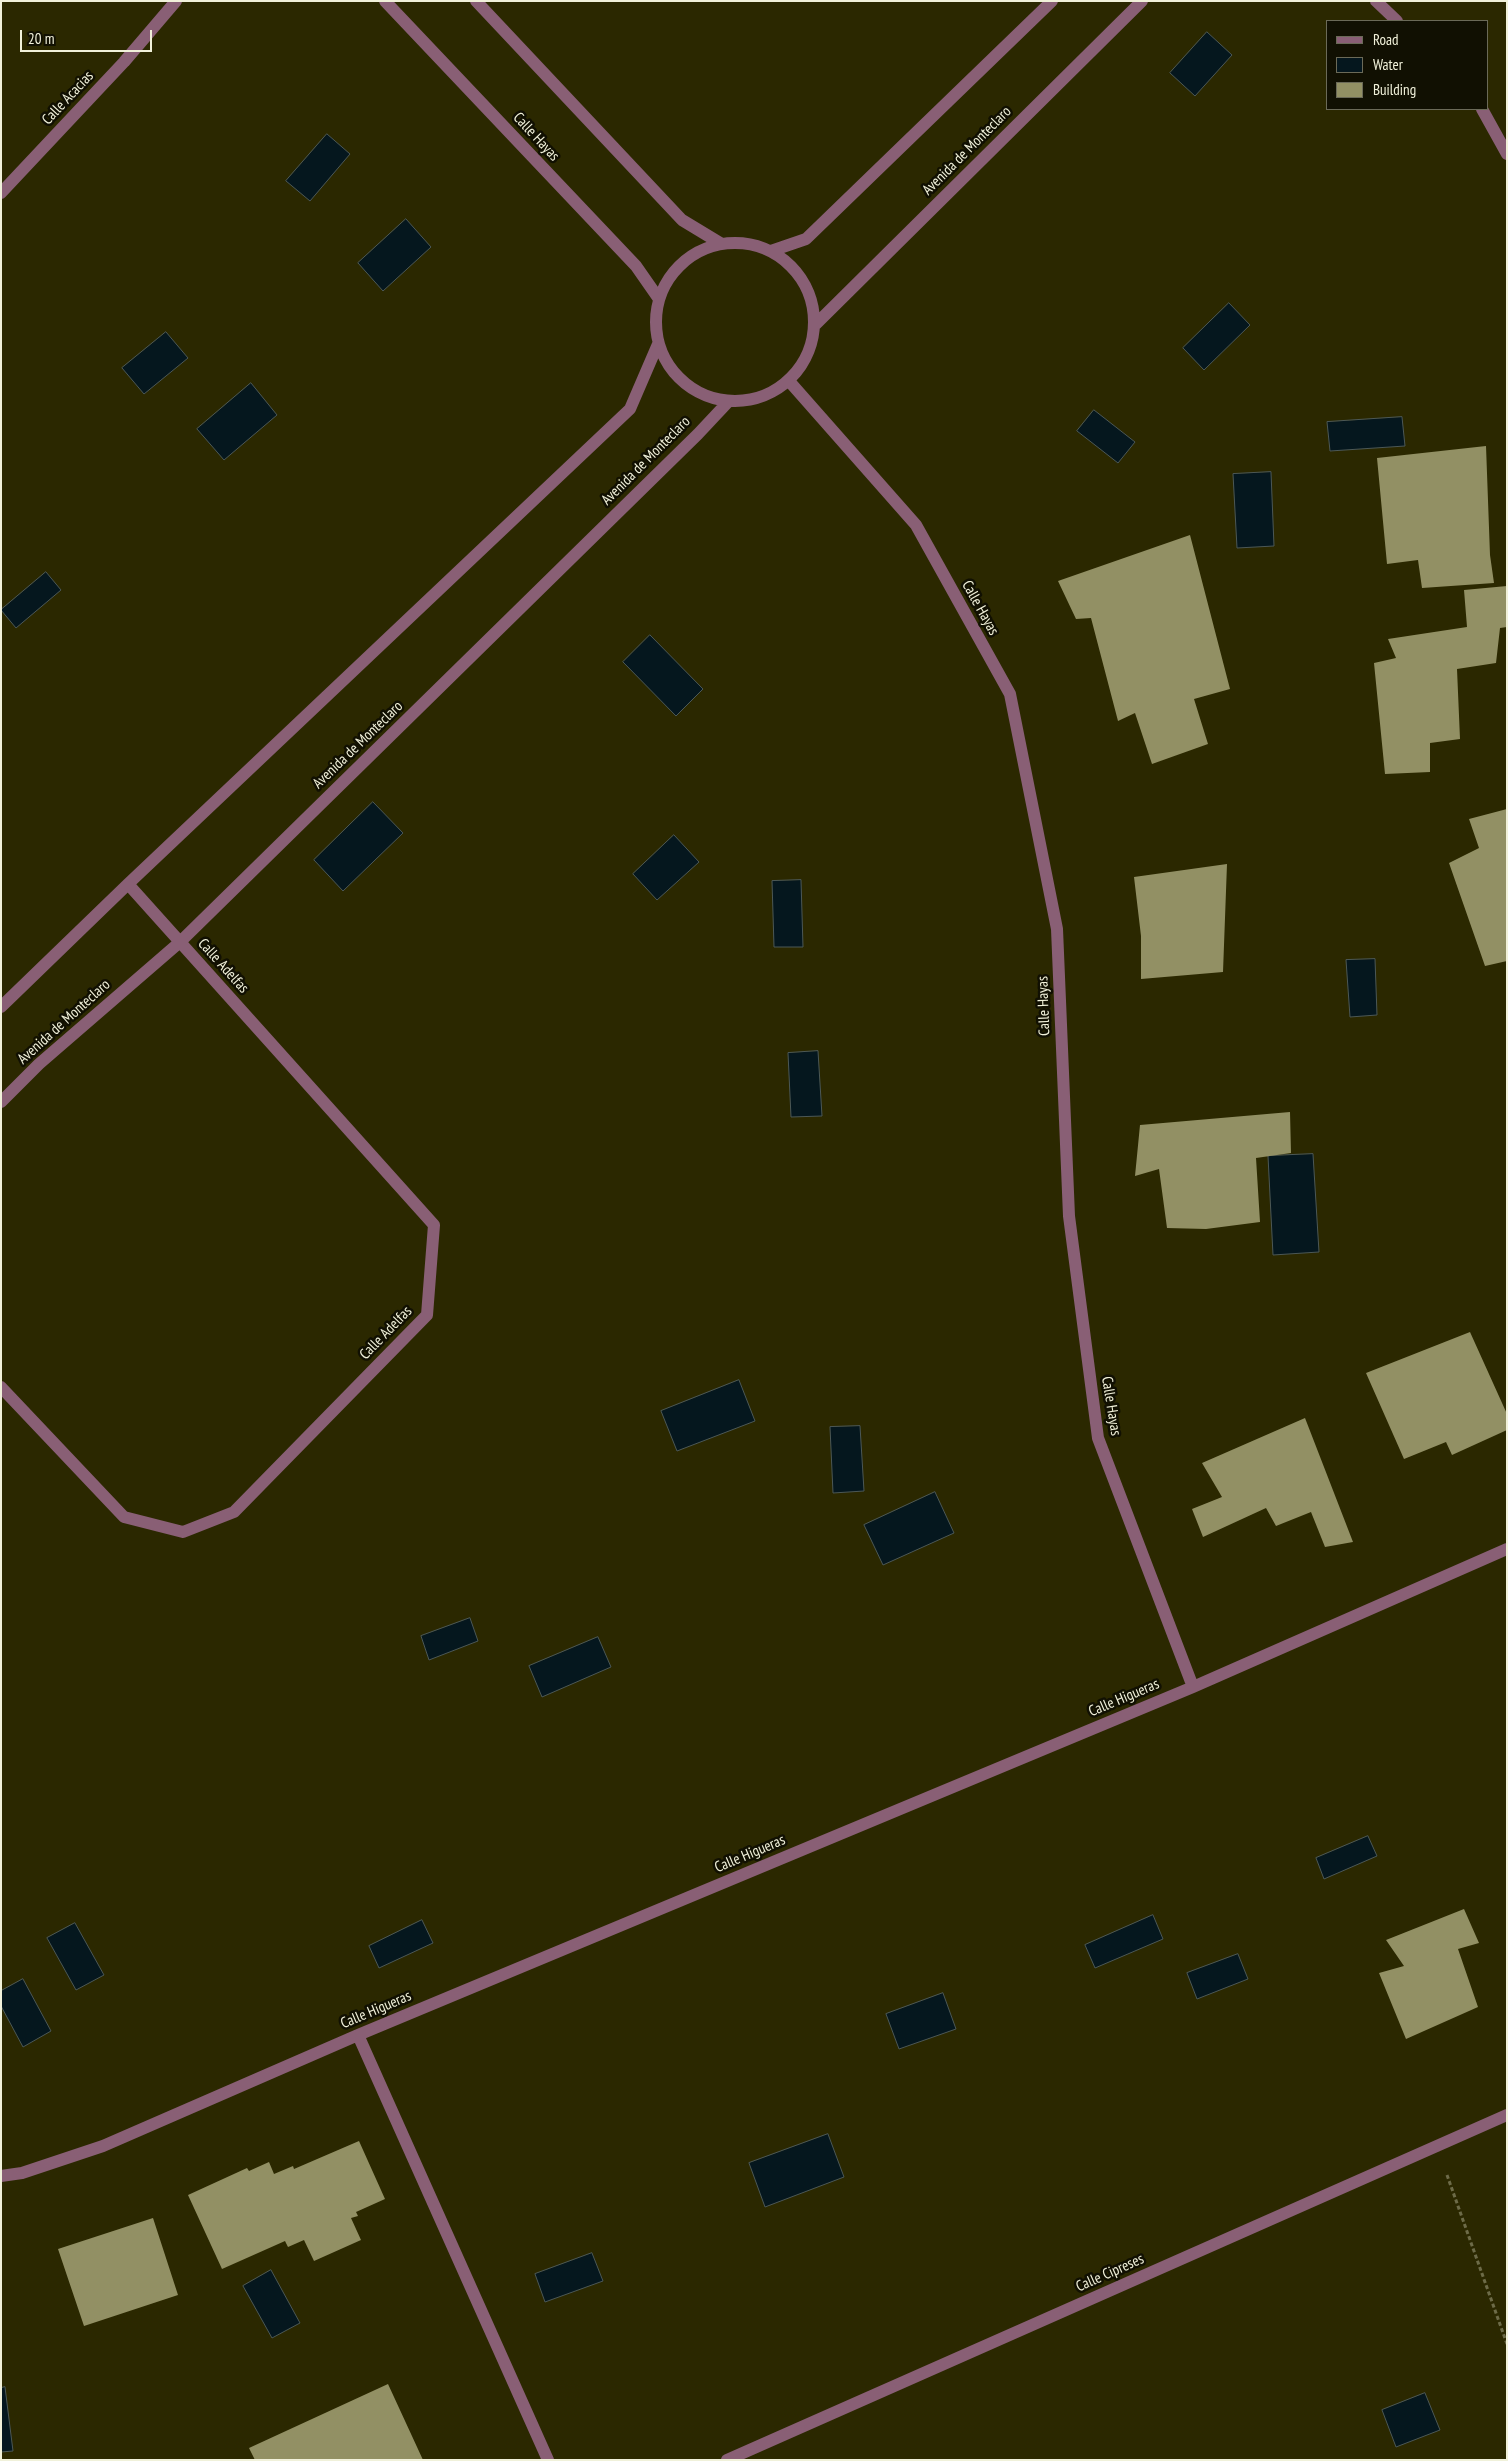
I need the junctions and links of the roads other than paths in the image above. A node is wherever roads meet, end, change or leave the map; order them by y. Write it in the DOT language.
graph roads {
  1 [pos="176,1"];
  2 [pos="385,1"];
  3 [pos="476,1"];
  4 [pos="1052,1"];
  5 [pos="1142,1"];
  6 [pos="1376,1"];
  7 [pos="1396,20"];
  8 [pos="1483,110"];
  9 [pos="1507,154"];
  10 [pos="1,193"];
  11 [pos="720,243"];
  12 [pos="771,251"];
  13 [pos="658,299"];
  14 [pos="815,325"];
  15 [pos="658,344"];
  16 [pos="789,381"];
  17 [pos="728,402"];
  18 [pos="128,884"];
  19 [pos="180,942"];
  20 [pos="1,1007"];
  21 [pos="1,1102"];
  22 [pos="1,1387"];
  23 [pos="1507,1549"];
  24 [pos="1193,1687"];
  25 [pos="358,2035"];
  26 [pos="1507,2115"];
  27 [pos="1,2176"];
  28 [pos="548,2460"];
  29 [pos="726,2460"];
  1 -- 10 [label="street, Calle Acacias"];
  2 -- 13 [label="street, Calle Hayas"];
  3 -- 11 [label="street"];
  4 -- 12 [label="street"];
  5 -- 14 [label="street, Avenida de Monteclaro"];
  6 -- 7 [label="street"];
  8 -- 9 [label="street"];
  11 -- 12 [label="street"];
  11 -- 13 [label="street"];
  12 -- 14 [label="street"];
  13 -- 15 [label="street"];
  14 -- 16 [label="street"];
  15 -- 17 [label="street"];
  15 -- 18 [label="street"];
  16 -- 17 [label="street"];
  16 -- 24 [label="street, Calle Hayas"];
  17 -- 19 [label="street, Avenida de Monteclaro"];
  18 -- 19 [label="street, Calle Adelfas"];
  18 -- 20 [label="street"];
  19 -- 21 [label="street, Avenida de Monteclaro"];
  19 -- 22 [label="street, Calle Adelfas"];
  23 -- 24 [label="street, Calle Higueras"];
  24 -- 25 [label="street, Calle Higueras"];
  25 -- 27 [label="street, Calle Higueras"];
  25 -- 28 [label="street"];
  26 -- 29 [label="street, Calle Cipreses"];
}
